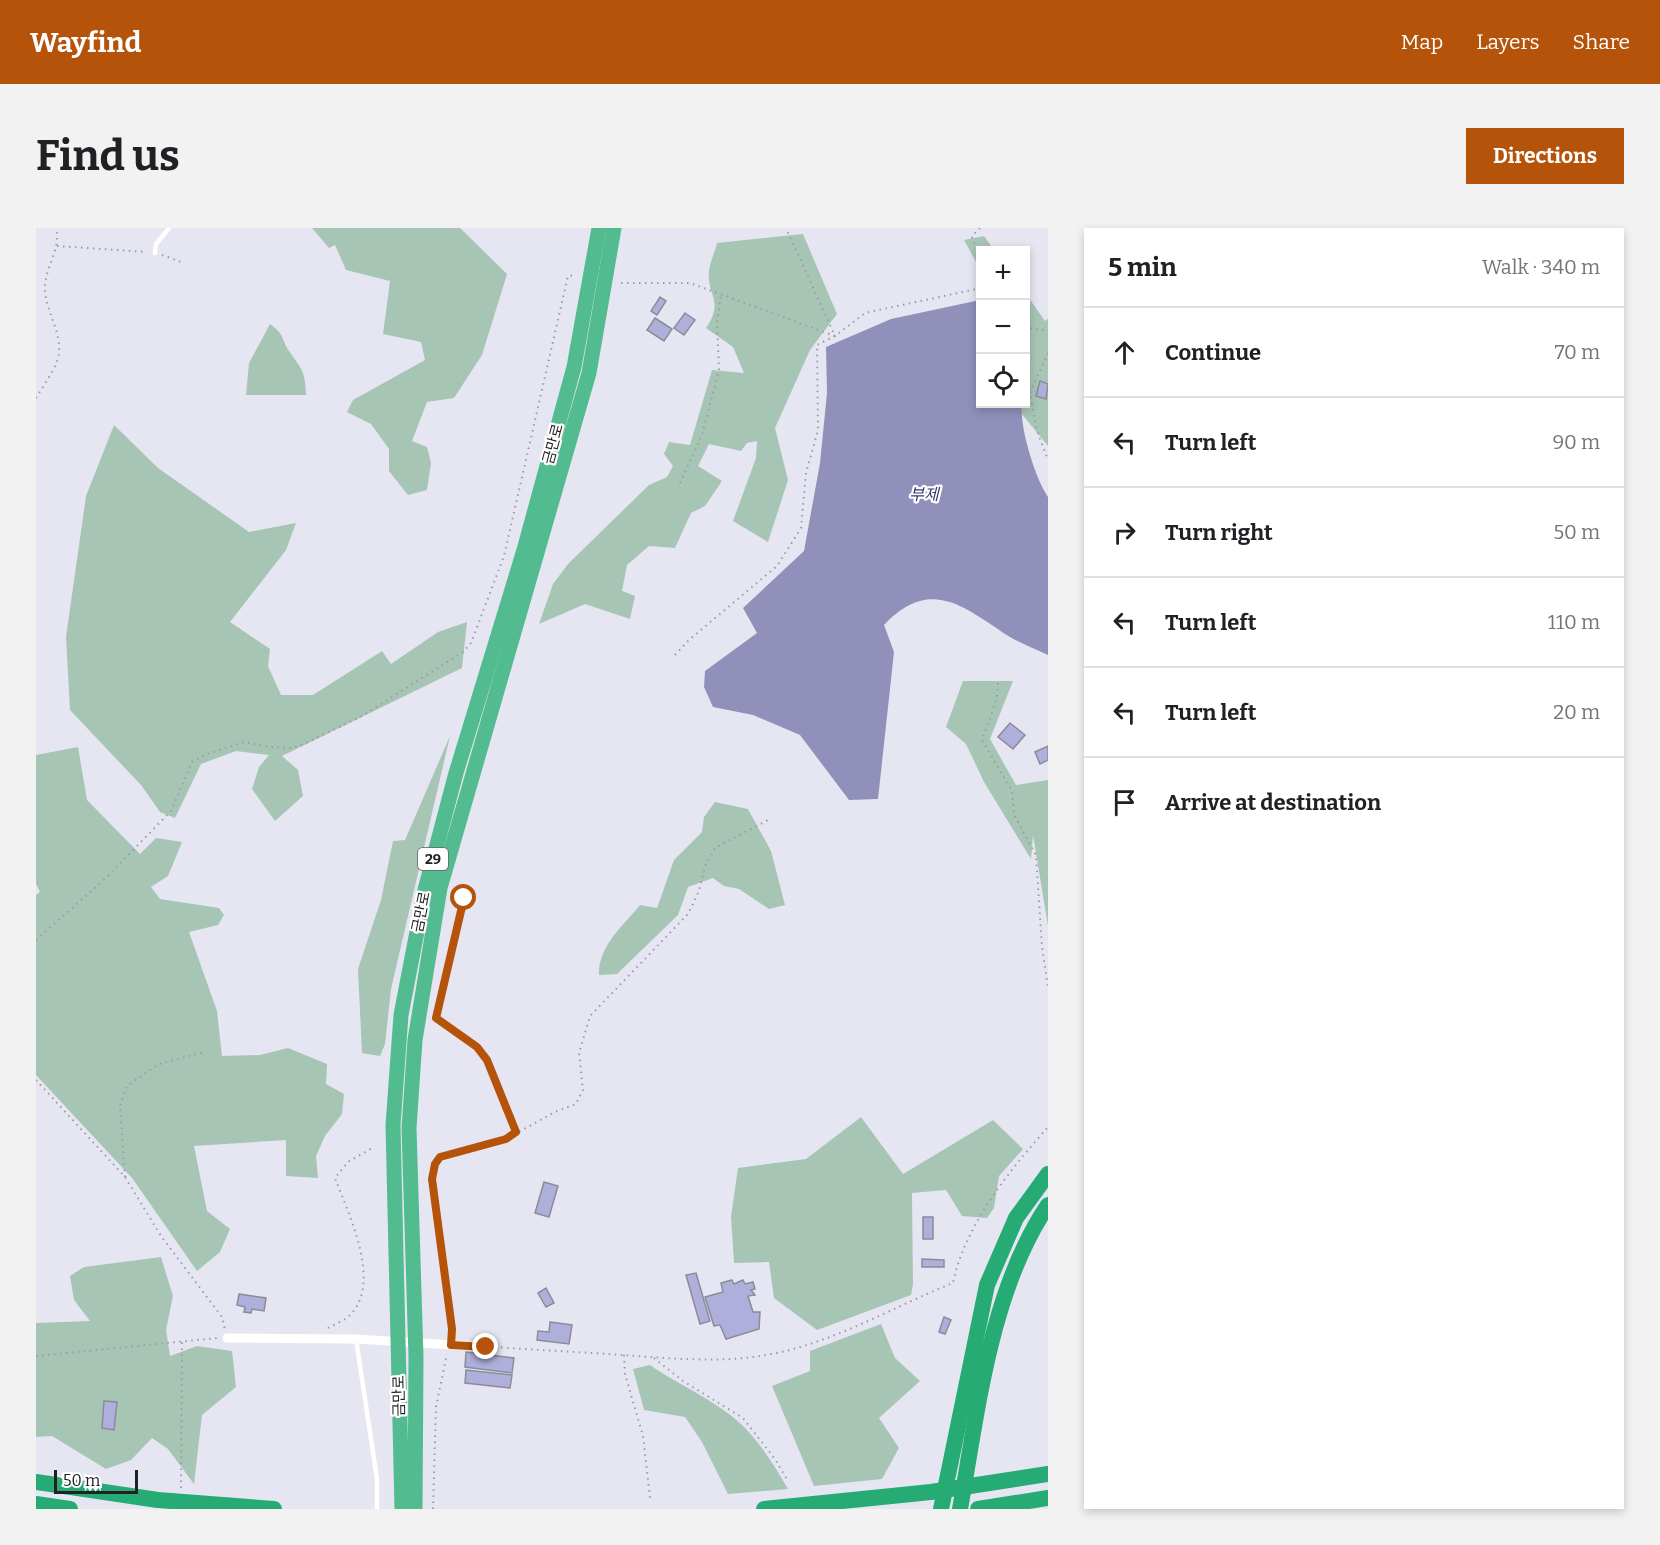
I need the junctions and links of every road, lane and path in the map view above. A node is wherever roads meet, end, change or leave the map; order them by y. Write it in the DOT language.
graph roads {
  1 [pos="56,228"];
  2 [pos="169,228"];
  3 [pos="599,228"];
  4 [pos="614,228"];
  5 [pos="786,228"];
  6 [pos="980,228"];
  7 [pos="57,246"];
  8 [pos="976,246"];
  9 [pos="155,253"];
  10 [pos="184,262"];
  11 [pos="581,275"];
  12 [pos="621,283"];
  13 [pos="976,289"];
  14 [pos="721,295"];
  15 [pos="1030,328"];
  16 [pos="1048,331"];
  17 [pos="835,336"];
  18 [pos="1048,353"];
  19 [pos="36,399"];
  20 [pos="1048,460"];
  21 [pos="680,483"];
  22 [pos="675,655"];
  23 [pos="998,683"];
  24 [pos="768,820"];
  25 [pos="464,898"];
  26 [pos="36,940"];
  27 [pos="1048,987"];
  28 [pos="205,1052"];
  29 [pos="36,1080"];
  30 [pos="1048,1127"];
  31 [pos="516,1132"];
  32 [pos="374,1147"];
  33 [pos="1048,1174"];
  34 [pos="125,1177"];
  35 [pos="1048,1205"];
  36 [pos="227,1338"];
  37 [pos="310,1339"];
  38 [pos="356,1339"];
  39 [pos="182,1341"];
  40 [pos="451,1345"];
  41 [pos="486,1347"];
  42 [pos="624,1355"];
  43 [pos="36,1356"];
  44 [pos="654,1358"];
  45 [pos="1048,1474"];
  46 [pos="788,1481"];
  47 [pos="36,1482"];
  48 [pos="180,1490"];
  49 [pos="650,1498"];
  50 [pos="1048,1498"];
  51 [pos="36,1504"];
  52 [pos="70,1509"];
  53 [pos="274,1509"];
  54 [pos="377,1509"];
  55 [pos="402,1509"];
  56 [pos="415,1509"];
  57 [pos="434,1509"];
  58 [pos="764,1509"];
  59 [pos="942,1509"];
  60 [pos="960,1509"];
  61 [pos="982,1509"];
  1 -- 7 [label="path"];
  2 -- 9 [label="lane"];
  3 -- 55 [label="highway, 금만로 / 29"];
  4 -- 56 [label="highway, 금만로 / 29"];
  5 -- 17 [label="path"];
  6 -- 8 [label="path"];
  7 -- 9 [label="path"];
  7 -- 19 [label="path"];
  9 -- 10 [label="path"];
  11 -- 26 [label="path"];
  12 -- 14 [label="path"];
  13 -- 17 [label="path"];
  14 -- 17 [label="path"];
  14 -- 21 [label="path"];
  15 -- 16 [label="path"];
  17 -- 22 [label="path"];
  18 -- 20 [label="path"];
  23 -- 27 [label="path"];
  24 -- 31 [label="path"];
  25 -- 31 [label="path"];
  28 -- 34 [label="path"];
  29 -- 34 [label="path"];
  30 -- 44 [label="path"];
  31 -- 40 [label="path"];
  32 -- 37 [label="path"];
  33 -- 59 [label="highway"];
  34 -- 36 [label="path"];
  35 -- 60 [label="highway"];
  36 -- 37 [label="street"];
  36 -- 39 [label="path"];
  37 -- 38 [label="street"];
  38 -- 40 [label="street"];
  38 -- 54 [label="lane"];
  39 -- 43 [label="path"];
  39 -- 48 [label="path"];
  40 -- 41 [label="street"];
  40 -- 57 [label="path"];
  41 -- 42 [label="path"];
  42 -- 44 [label="path"];
  42 -- 49 [label="path"];
  44 -- 46 [label="path"];
  45 -- 58 [label="highway"];
  47 -- 53 [label="highway"];
  50 -- 61 [label="highway"];
  51 -- 52 [label="highway"];
}
